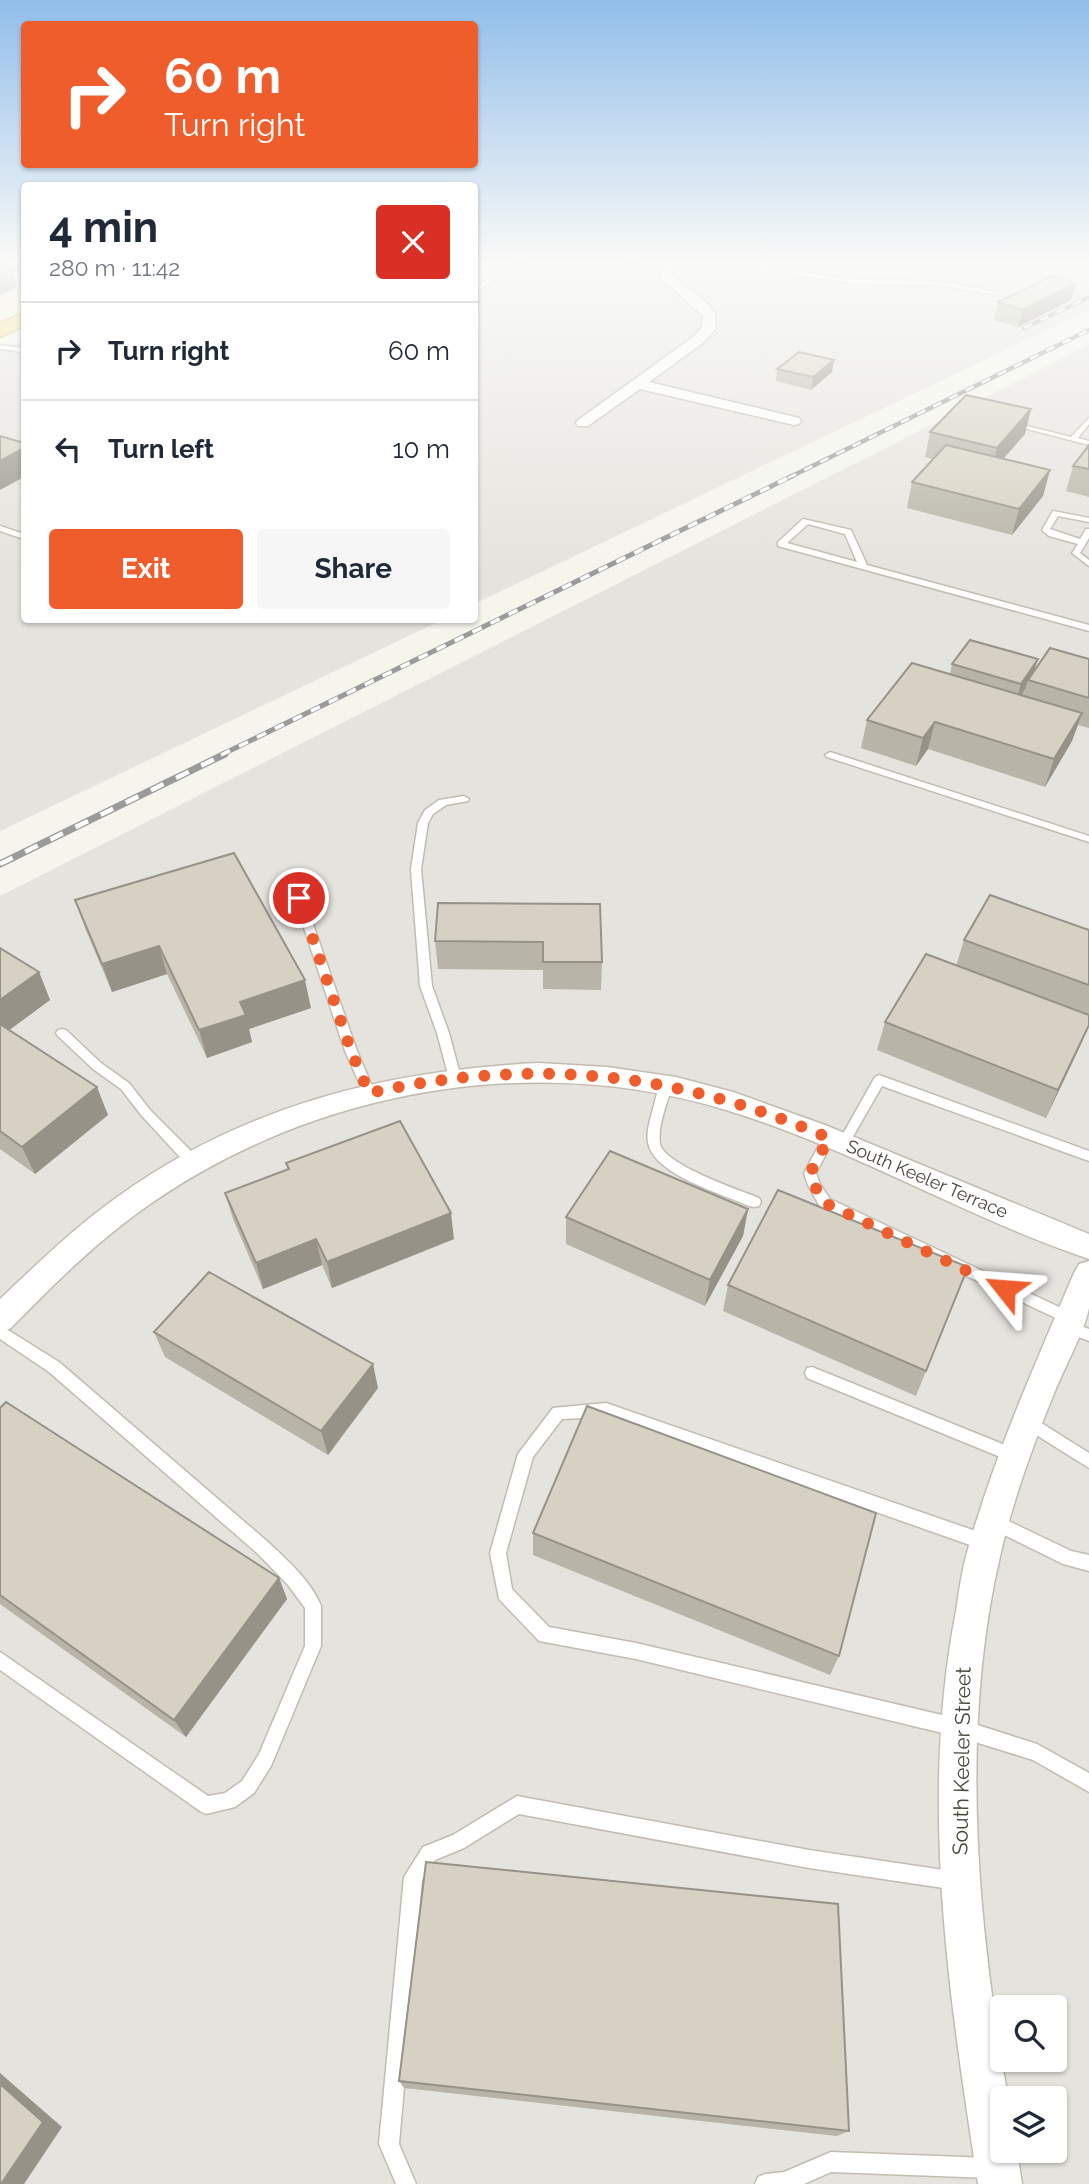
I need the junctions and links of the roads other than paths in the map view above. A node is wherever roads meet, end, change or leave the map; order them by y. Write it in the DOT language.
graph roads {
  1 [pos="665,364"];
  2 [pos="638,384"];
  3 [pos="1089,420"];
  4 [pos="794,421"];
  5 [pos="583,423"];
  6 [pos="1007,423"];
  7 [pos="1073,439"];
  8 [pos="1089,443"];
  9 [pos="1089,520"];
  10 [pos="0,528"];
  11 [pos="1089,531"];
  12 [pos="21,536"];
  13 [pos="1081,542"];
  14 [pos="1089,564"];
  15 [pos="863,566"];
  16 [pos="1089,628"];
  17 [pos="830,755"];
  18 [pos="464,799"];
  19 [pos="1089,839"];
  20 [pos="299,898"];
  21 [pos="62,1033"];
  22 [pos="455,1077"];
  23 [pos="666,1086"];
  24 [pos="369,1093"];
  25 [pos="836,1141"];
  26 [pos="1089,1156"];
  27 [pos="195,1164"];
  28 [pos="754,1202"];
  29 [pos="1089,1247"];
  30 [pos="1089,1273"];
  31 [pos="0,1319"];
  32 [pos="1075,1326"];
  33 [pos="0,1331"];
  34 [pos="812,1373"];
  35 [pos="1027,1420"];
  36 [pos="1016,1456"];
  37 [pos="1089,1461"];
  38 [pos="991,1532"];
  39 [pos="1089,1563"];
  40 [pos="0,1660"];
  41 [pos="959,1728"];
  42 [pos="1089,1783"];
  43 [pos="960,1881"];
  44 [pos="998,2176"];
  45 [pos="406,2184"];
  46 [pos="765,2184"];
  1 -- 2 [label="street"];
  2 -- 4 [label="street"];
  2 -- 5 [label="street"];
  3 -- 7 [label="lane"];
  6 -- 7 [label="lane"];
  7 -- 8 [label="lane"];
  9 -- 13 [label="lane"];
  10 -- 12 [label="lane"];
  11 -- 13 [label="lane"];
  13 -- 14 [label="lane"];
  15 -- 15 [label="lane"];
  15 -- 16 [label="lane"];
  17 -- 19 [label="lane"];
  18 -- 22 [label="lane"];
  20 -- 24 [label="lane"];
  21 -- 27 [label="lane"];
  22 -- 23 [label="street, South Keeler Terrace"];
  22 -- 24 [label="street, South Keeler Terrace"];
  23 -- 25 [label="street, South Keeler Terrace"];
  23 -- 28 [label="lane"];
  24 -- 27 [label="street, South Keeler Terrace"];
  25 -- 26 [label="lane"];
  25 -- 29 [label="street, South Keeler Terrace"];
  25 -- 32 [label="lane"];
  27 -- 31 [label="street, South Keeler Terrace"];
  30 -- 32 [label="street, South Keeler Street"];
  32 -- 35 [label="street, South Keeler Street"];
  33 -- 40 [label="lane"];
  34 -- 36 [label="lane"];
  35 -- 36 [label="street, South Keeler Street"];
  35 -- 37 [label="lane"];
  36 -- 38 [label="street, South Keeler Street"];
  38 -- 39 [label="lane"];
  38 -- 41 [label="street, South Keeler Street"];
  38 -- 41 [label="lane"];
  41 -- 42 [label="lane"];
  41 -- 43 [label="street, South Keeler Street"];
  43 -- 44 [label="street, South Keeler Street"];
  43 -- 45 [label="lane"];
  44 -- 46 [label="lane"];
}
